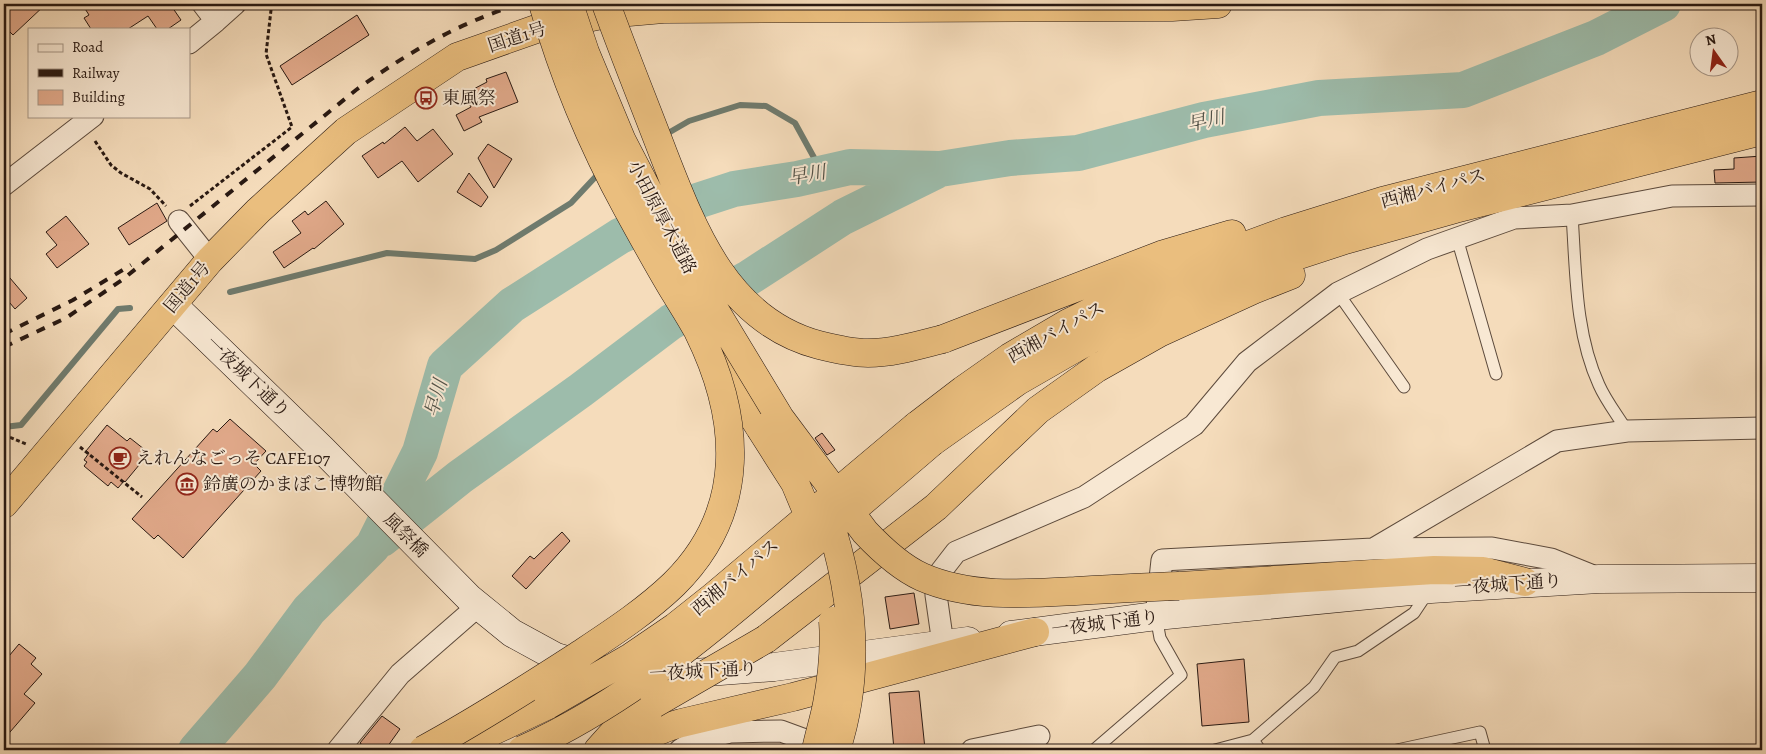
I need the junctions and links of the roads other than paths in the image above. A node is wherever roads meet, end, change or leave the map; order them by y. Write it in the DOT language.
graph roads {
  1 [pos="203,4"];
  2 [pos="235,4"];
  3 [pos="569,4"];
  4 [pos="606,4"];
  5 [pos="1218,4"];
  6 [pos="538,12"];
  7 [pos="216,21"];
  8 [pos="190,42"];
  9 [pos="1762,104"];
  10 [pos="88,120"];
  11 [pos="1762,131"];
  12 [pos="4,185"];
  13 [pos="1762,195"];
  14 [pos="1382,201"];
  15 [pos="1455,209"];
  16 [pos="1572,215"];
  17 [pos="179,221"];
  18 [pos="1458,238"];
  19 [pos="210,260"];
  20 [pos="1338,293"];
  21 [pos="173,305"];
  22 [pos="698,332"];
  23 [pos="1496,374"];
  24 [pos="1404,387"];
  25 [pos="780,418"];
  26 [pos="1762,428"];
  27 [pos="1627,431"];
  28 [pos="924,434"];
  29 [pos="322,450"];
  30 [pos="4,504"];
  31 [pos="1373,549"];
  32 [pos="1599,578"];
  33 [pos="1762,578"];
  34 [pos="1525,582"];
  35 [pos="1431,589"];
  36 [pos="474,602"];
  37 [pos="1156,616"];
  38 [pos="1035,632"];
  39 [pos="943,644"];
  40 [pos="580,664"];
  41 [pos="564,696"];
  42 [pos="1038,736"];
  43 [pos="1253,740"];
  44 [pos="822,747"];
  45 [pos="541,749"];
  46 [pos="338,750"];
  47 [pos="423,750"];
  48 [pos="446,750"];
  49 [pos="598,750"];
  50 [pos="631,750"];
  51 [pos="680,750"];
  52 [pos="972,750"];
  53 [pos="1094,750"];
  54 [pos="1215,750"];
  55 [pos="1260,750"];
  56 [pos="1397,750"];
  57 [pos="1485,750"];
  1 -- 7 [label="street"];
  2 -- 7 [label="street"];
  3 -- 25 [label="highway, 小田原厚木道路, bridge"];
  4 -- 14 [label="highway, bridge"];
  5 -- 6 [label="highway, 国道1号"];
  6 -- 19 [label="highway, 国道1号"];
  6 -- 22 [label="highway, 小田原厚木道路, bridge"];
  7 -- 8 [label="street"];
  9 -- 14 [label="highway, 西湘バイパス"];
  10 -- 12 [label="street"];
  11 -- 15 [label="highway, 西湘バイパス"];
  13 -- 16 [label="street"];
  14 -- 28 [label="highway, 西湘バイパス"];
  15 -- 28 [label="highway, 西湘バイパス"];
  15 -- 49 [label="highway, bridge"];
  16 -- 18 [label="street"];
  16 -- 27 [label="lane"];
  17 -- 19 [label="street"];
  18 -- 20 [label="street"];
  18 -- 23 [label="lane"];
  19 -- 21 [label="highway, 国道1号"];
  20 -- 24 [label="lane"];
  20 -- 39 [label="street"];
  21 -- 29 [label="street, 一夜城下通り"];
  21 -- 30 [label="highway, 国道1号"];
  22 -- 44 [label="highway, bridge"];
  22 -- 47 [label="highway, bridge"];
  25 -- 34 [label="highway, bridge"];
  25 -- 44 [label="highway, bridge"];
  26 -- 27 [label="street"];
  27 -- 31 [label="street"];
  28 -- 41 [label="highway, 西湘バイパス, bridge"];
  28 -- 45 [label="highway, 西湘バイパス, bridge"];
  29 -- 36 [label="street, 風祭橋"];
  31 -- 32 [label="street"];
  31 -- 37 [label="street"];
  32 -- 33 [label="street, 一夜城下通り"];
  32 -- 34 [label="street, 一夜城下通り"];
  34 -- 35 [label="street, 一夜城下通り"];
  35 -- 37 [label="street, 一夜城下通り"];
  35 -- 43 [label="lane"];
  36 -- 40 [label="street, 一夜城下通り"];
  36 -- 46 [label="street"];
  37 -- 38 [label="street, 一夜城下通り"];
  37 -- 53 [label="lane"];
  38 -- 39 [label="street, 一夜城下通り"];
  38 -- 50 [label="highway"];
  39 -- 40 [label="street, 一夜城下通り"];
  40 -- 41 [label="street"];
  41 -- 45 [label="street"];
  41 -- 48 [label="highway, 西湘バイパス, bridge"];
  42 -- 52 [label="street"];
  43 -- 54 [label="lane"];
  43 -- 55 [label="lane"];
  44 -- 51 [label="street"];
  56 -- 57 [label="lane"];
}
